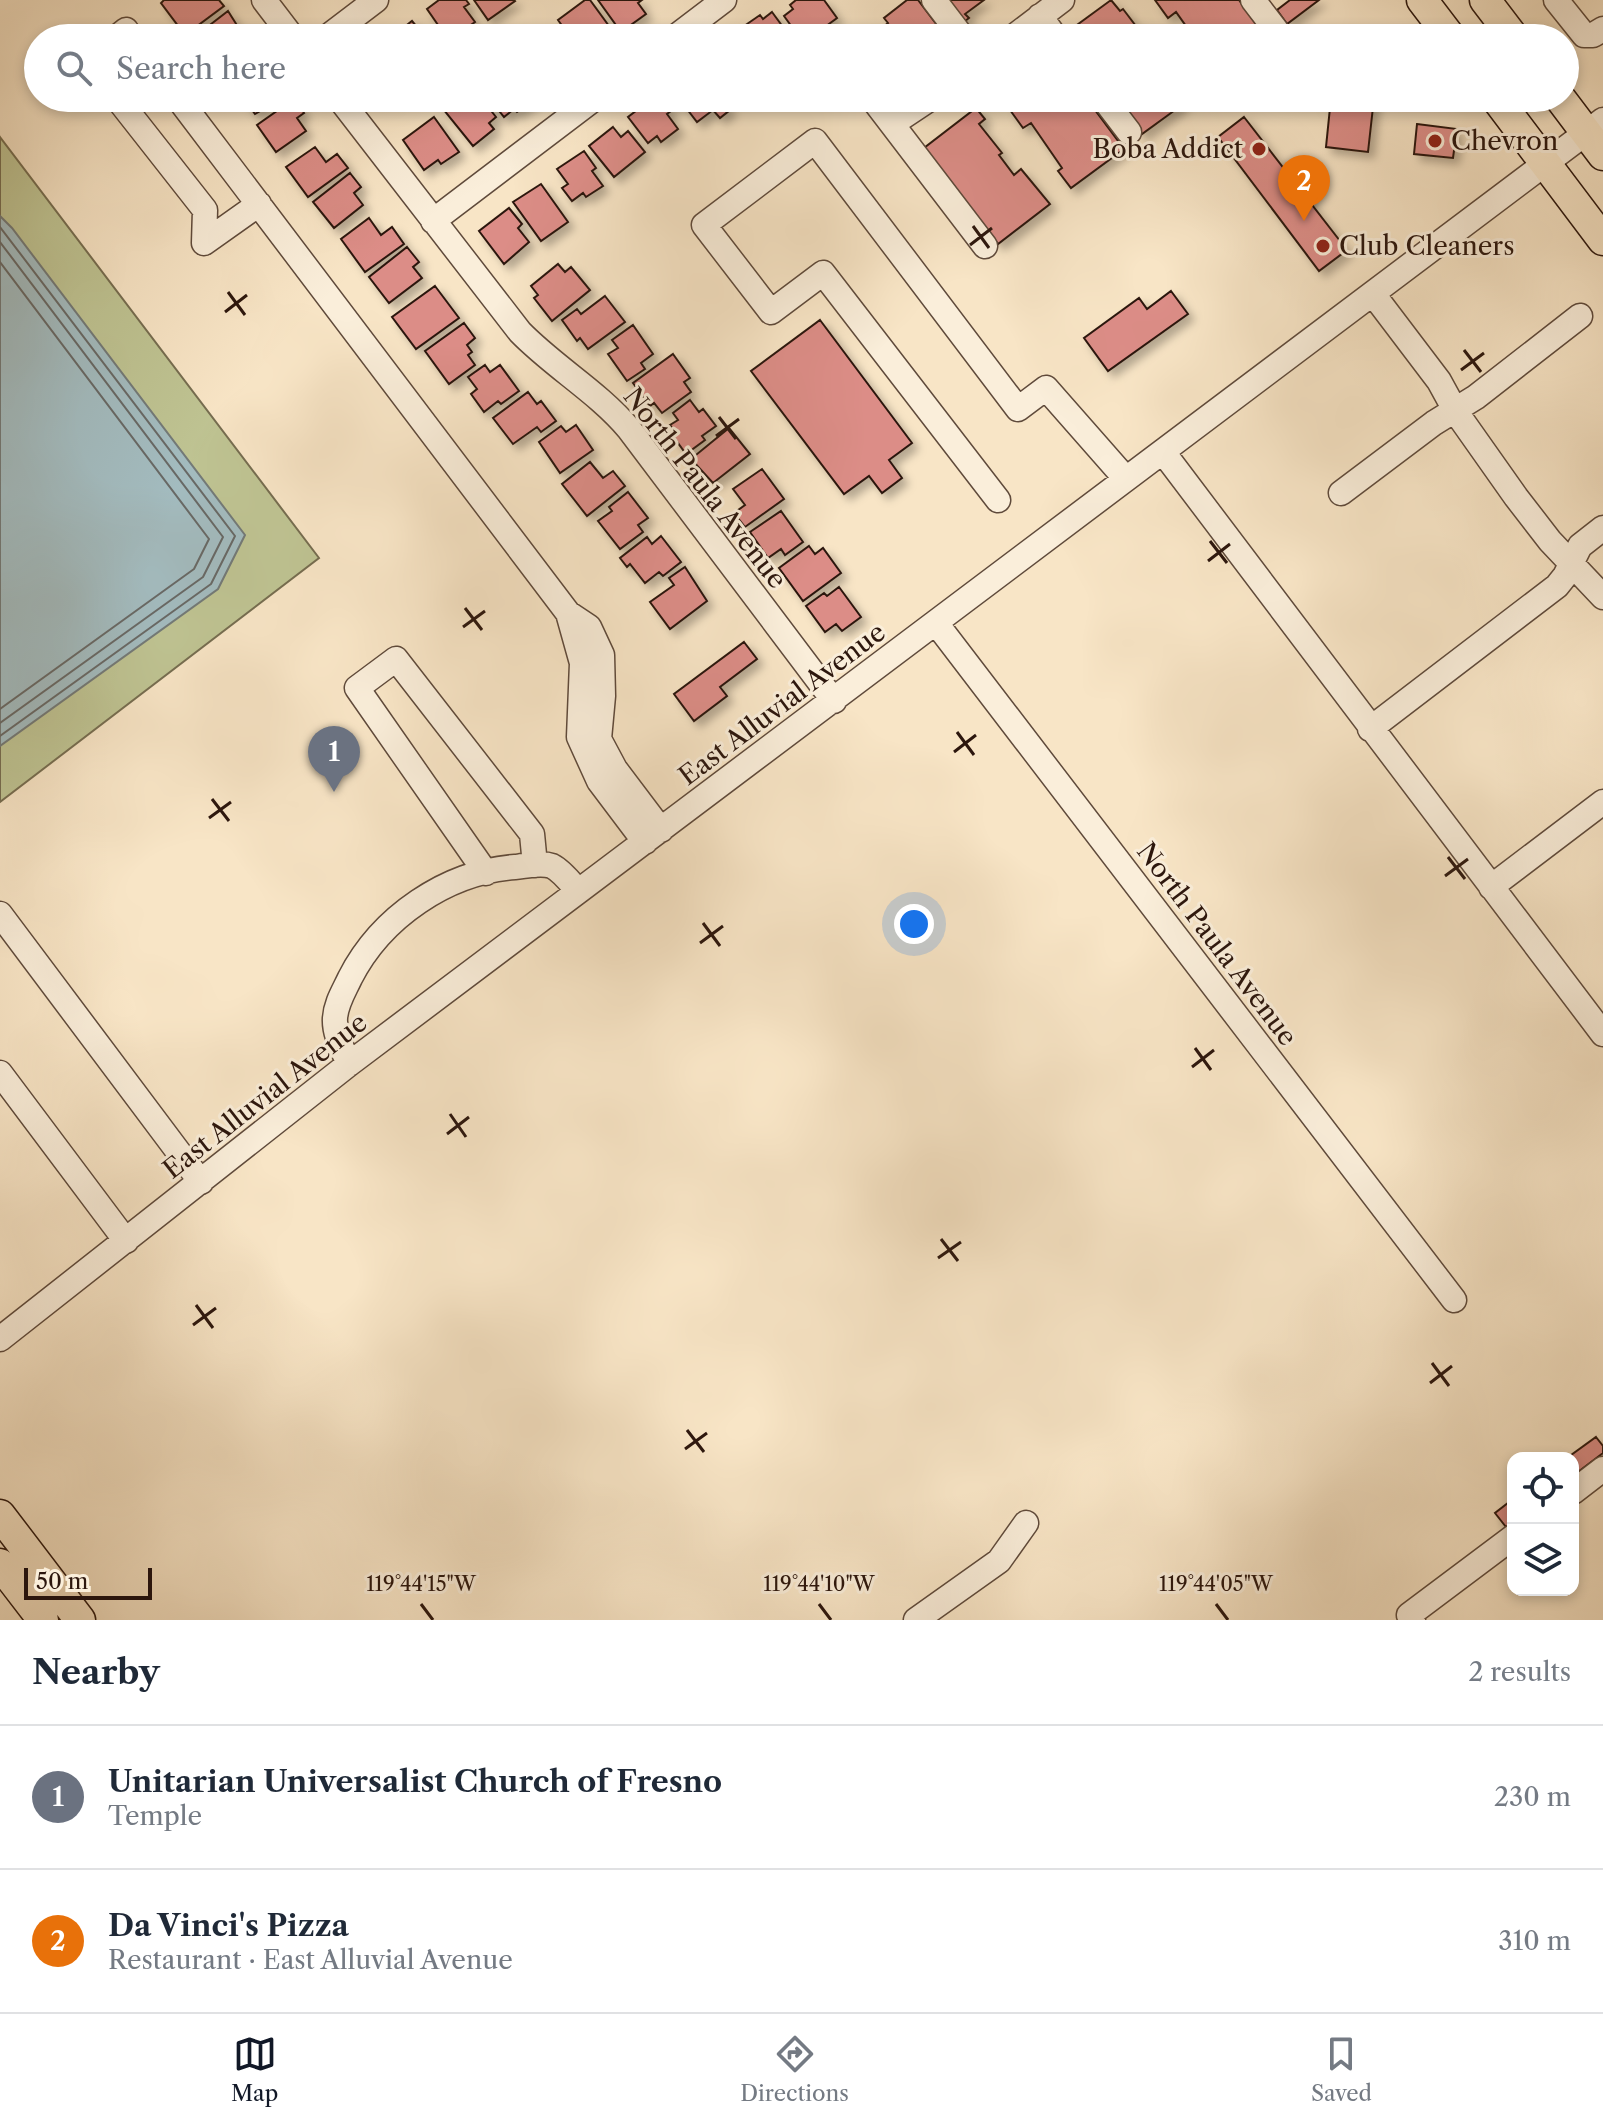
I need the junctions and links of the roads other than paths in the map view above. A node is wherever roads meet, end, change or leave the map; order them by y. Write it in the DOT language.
graph roads {
  1 [pos="264,0"];
  2 [pos="376,0"];
  3 [pos="724,0"];
  4 [pos="934,0"];
  5 [pos="1062,0"];
  6 [pos="1253,0"];
  7 [pos="1422,0"];
  8 [pos="1485,0"];
  9 [pos="1556,0"];
  10 [pos="1040,16"];
  11 [pos="282,24"];
  12 [pos="344,24"];
  13 [pos="692,24"];
  14 [pos="952,24"];
  15 [pos="1030,24"];
  16 [pos="1046,24"];
  17 [pos="1271,24"];
  18 [pos="1440,24"];
  19 [pos="1503,24"];
  20 [pos="1575,24"];
  21 [pos="1579,29"];
  22 [pos="1603,29"];
  23 [pos="128,112"];
  24 [pos="189,112"];
  25 [pos="350,112"];
  26 [pos="577,112"];
  27 [pos="883,112"];
  28 [pos="910,112"];
  29 [pos="1114,112"];
  30 [pos="1507,112"];
  31 [pos="1574,112"];
  32 [pos="892,124"];
  33 [pos="1129,132"];
  34 [pos="1597,136"];
  35 [pos="1546,163"];
  36 [pos="259,204"];
  37 [pos="433,221"];
  38 [pos="1603,240"];
  39 [pos="985,246"];
  40 [pos="1373,294"];
  41 [pos="1580,316"];
  42 [pos="1455,410"];
  43 [pos="1163,452"];
  44 [pos="1126,479"];
  45 [pos="1341,493"];
  46 [pos="998,500"];
  47 [pos="1603,528"];
  48 [pos="1571,562"];
  49 [pos="1603,597"];
  50 [pos="936,623"];
  51 [pos="834,701"];
  52 [pos="1370,729"];
  53 [pos="1603,802"];
  54 [pos="653,836"];
  55 [pos="535,865"];
  56 [pos="486,873"];
  57 [pos="1491,887"];
  58 [pos="578,891"];
  59 [pos="0,914"];
  60 [pos="1603,1034"];
  61 [pos="349,1064"];
  62 [pos="0,1073"];
  63 [pos="201,1182"];
  64 [pos="126,1241"];
  65 [pos="1454,1300"];
  66 [pos="0,1339"];
  67 [pos="1603,1469"];
  68 [pos="1579,1487"];
  69 [pos="0,1515"];
  70 [pos="1026,1523"];
  71 [pos="1507,1542"];
  72 [pos="0,1564"];
  73 [pos="43,1620"];
  74 [pos="80,1620"];
  75 [pos="916,1620"];
  76 [pos="1413,1620"];
  1 -- 11 [label="street"];
  2 -- 12 [label="street"];
  3 -- 13 [label="street"];
  4 -- 14 [label="street"];
  5 -- 10 [label="street"];
  6 -- 17 [label="street"];
  7 -- 18 [label="main road"];
  8 -- 19 [label="main road"];
  9 -- 20 [label="street"];
  10 -- 15 [label="street"];
  10 -- 16 [label="street"];
  21 -- 22 [label="street"];
  23 -- 36 [label="street"];
  24 -- 36 [label="street"];
  25 -- 37 [label="street, North Paula Avenue"];
  26 -- 37 [label="street"];
  27 -- 32 [label="street"];
  28 -- 32 [label="street"];
  29 -- 33 [label="street"];
  30 -- 35 [label="main road"];
  31 -- 34 [label="main road"];
  32 -- 39 [label="street"];
  34 -- 35 [label="street, East Alluvial Avenue"];
  35 -- 38 [label="main road"];
  35 -- 40 [label="street, East Alluvial Avenue"];
  36 -- 54 [label="street"];
  37 -- 51 [label="street, North Paula Avenue"];
  40 -- 42 [label="street"];
  40 -- 43 [label="street, East Alluvial Avenue"];
  41 -- 42 [label="street"];
  42 -- 45 [label="street"];
  42 -- 48 [label="street"];
  43 -- 44 [label="street, East Alluvial Avenue"];
  43 -- 52 [label="street"];
  44 -- 46 [label="street"];
  44 -- 50 [label="street, East Alluvial Avenue"];
  47 -- 48 [label="street"];
  48 -- 49 [label="street"];
  48 -- 52 [label="street"];
  50 -- 51 [label="street, East Alluvial Avenue"];
  50 -- 65 [label="street, North Paula Avenue"];
  51 -- 54 [label="street, East Alluvial Avenue"];
  52 -- 57 [label="street"];
  53 -- 57 [label="street"];
  54 -- 58 [label="street, East Alluvial Avenue"];
  55 -- 56 [label="street"];
  55 -- 56 [label="street"];
  55 -- 58 [label="street"];
  56 -- 61 [label="street"];
  57 -- 60 [label="street"];
  58 -- 61 [label="street, East Alluvial Avenue"];
  59 -- 63 [label="street"];
  61 -- 63 [label="street, East Alluvial Avenue"];
  62 -- 64 [label="street"];
  63 -- 64 [label="street, East Alluvial Avenue"];
  64 -- 66 [label="street, East Alluvial Avenue"];
  67 -- 68 [label="street"];
  69 -- 74 [label="main road"];
  70 -- 75 [label="street"];
  71 -- 76 [label="street"];
  72 -- 73 [label="main road"];
}
